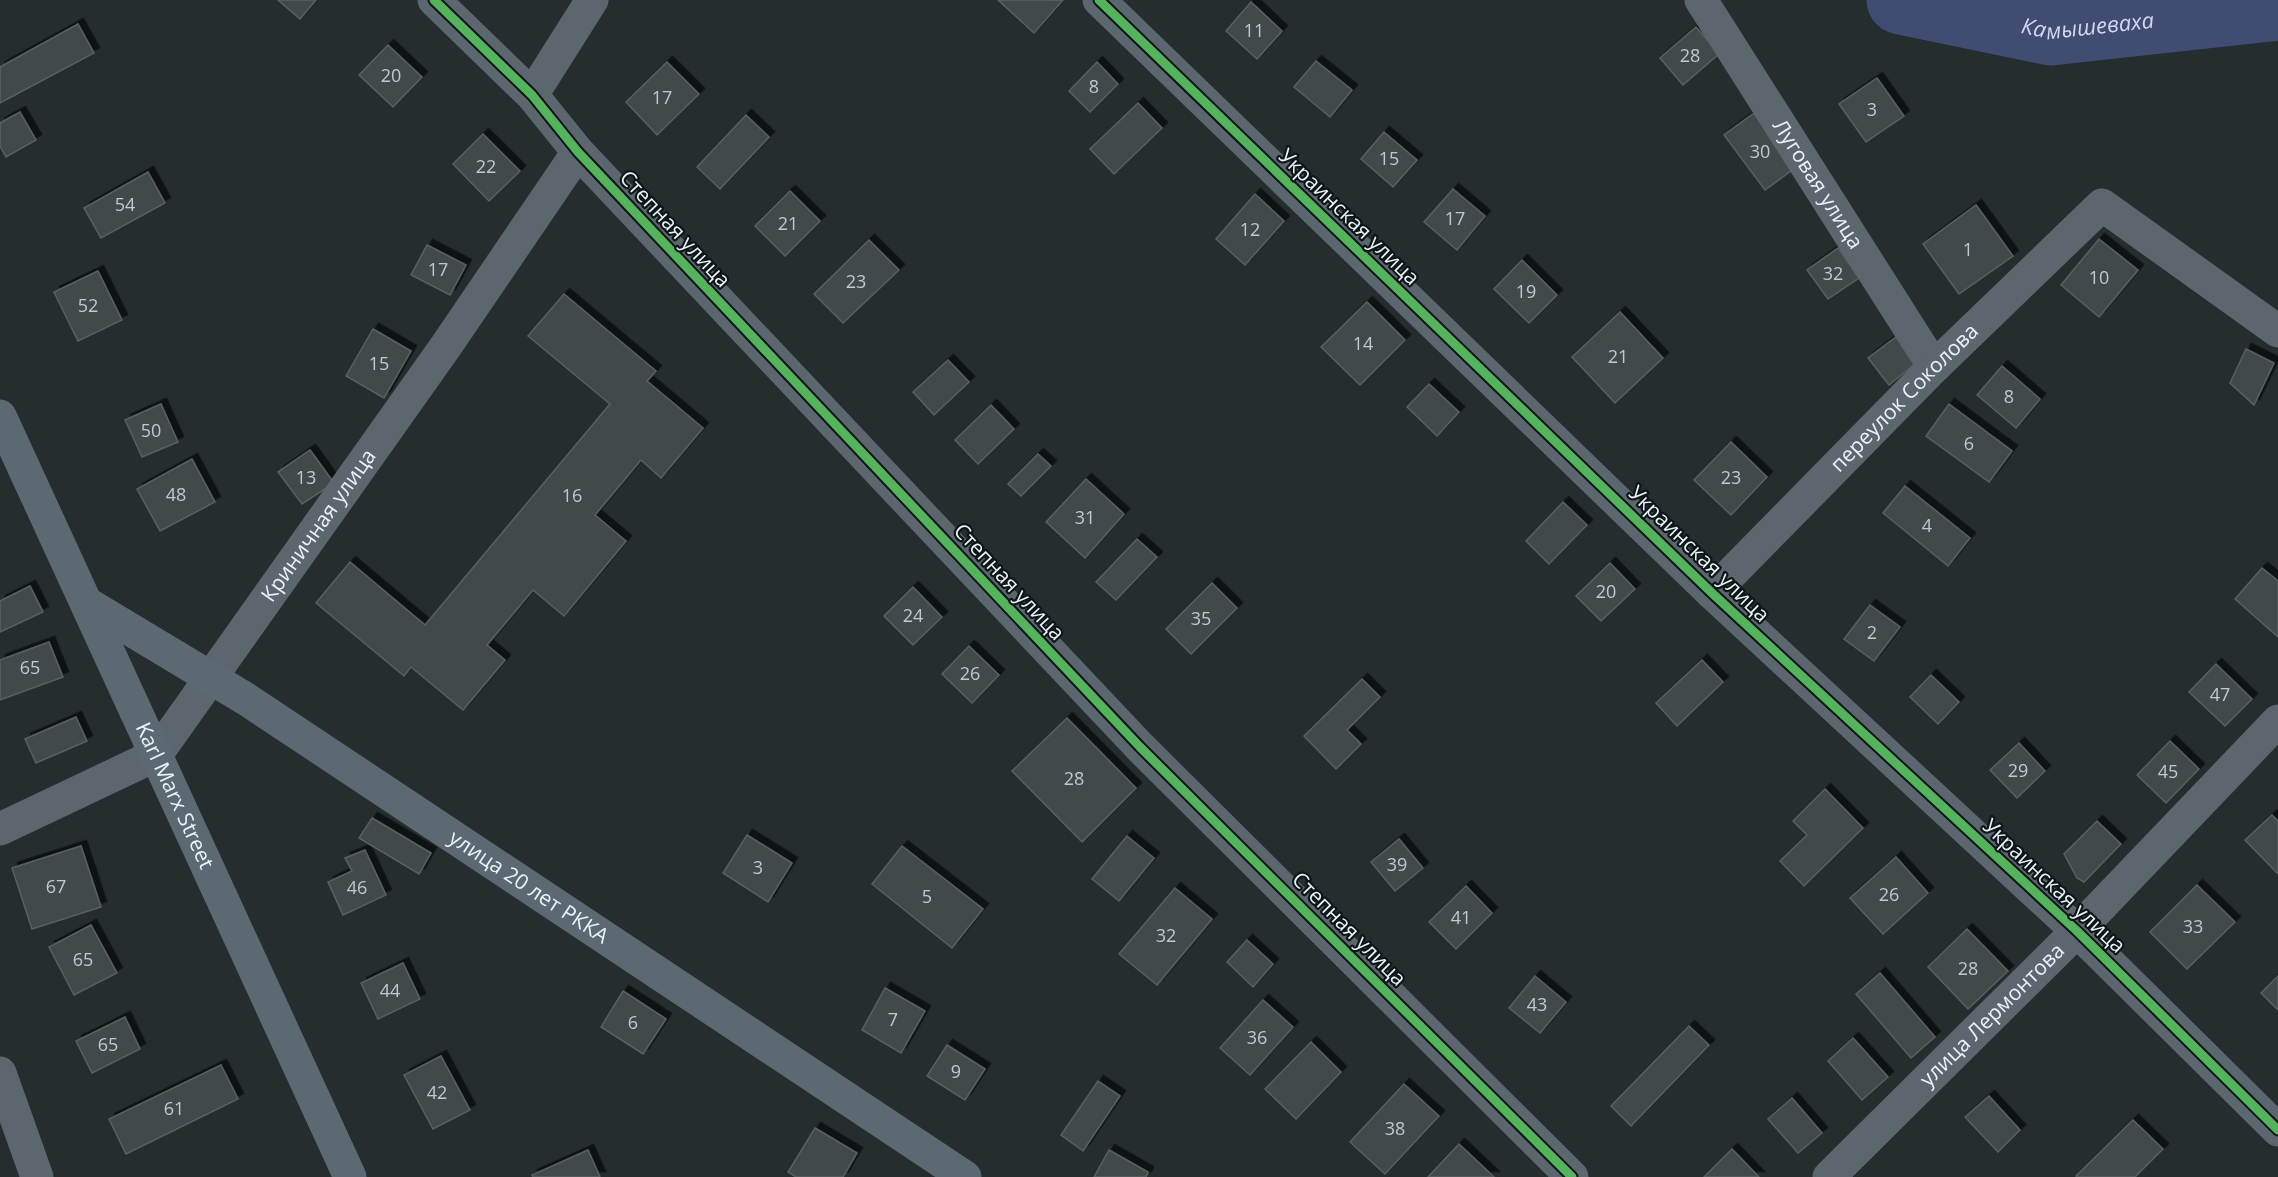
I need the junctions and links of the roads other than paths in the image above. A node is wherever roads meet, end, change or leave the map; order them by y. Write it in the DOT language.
graph roads {
  1 [pos="434,0"];
  2 [pos="592,0"];
  3 [pos="1099,0"];
  4 [pos="1701,0"];
  5 [pos="532,95"];
  6 [pos="578,152"];
  7 [pos="2278,331"];
  8 [pos="1934,367"];
  9 [pos="0,416"];
  10 [pos="1712,593"];
  11 [pos="88,604"];
  12 [pos="211,677"];
  13 [pos="2278,721"];
  14 [pos="156,755"];
  15 [pos="0,829"];
  16 [pos="2077,931"];
  17 [pos="0,1073"];
  18 [pos="2278,1130"];
  19 [pos="37,1177"];
  20 [pos="350,1177"];
  21 [pos="965,1177"];
  22 [pos="1572,1177"];
  23 [pos="1829,1177"];
  1 -- 5 [label="street, Степная улица"];
  2 -- 5 [label="street"];
  3 -- 10 [label="street, Украинская улица"];
  4 -- 8 [label="street, Луговая улица"];
  5 -- 6 [label="street, Степная улица"];
  6 -- 12 [label="street, Криничная улица"];
  6 -- 22 [label="street, Степная улица"];
  7 -- 8 [label="street, переулок Соколова"];
  8 -- 10 [label="street, переулок Соколова"];
  9 -- 11 [label="street, Karl Marx Street"];
  10 -- 16 [label="street, Украинская улица"];
  11 -- 12 [label="street, улица 20 лет РККА"];
  11 -- 14 [label="street, Karl Marx Street"];
  12 -- 14 [label="street, Криничная улица"];
  12 -- 21 [label="street, улица 20 лет РККА"];
  13 -- 16 [label="street, улица Лермонтова"];
  14 -- 15 [label="street, Криничная улица"];
  14 -- 20 [label="street, Karl Marx Street"];
  16 -- 18 [label="street, Украинская улица"];
  16 -- 23 [label="street, улица Лермонтова"];
  17 -- 19 [label="street"];
}
